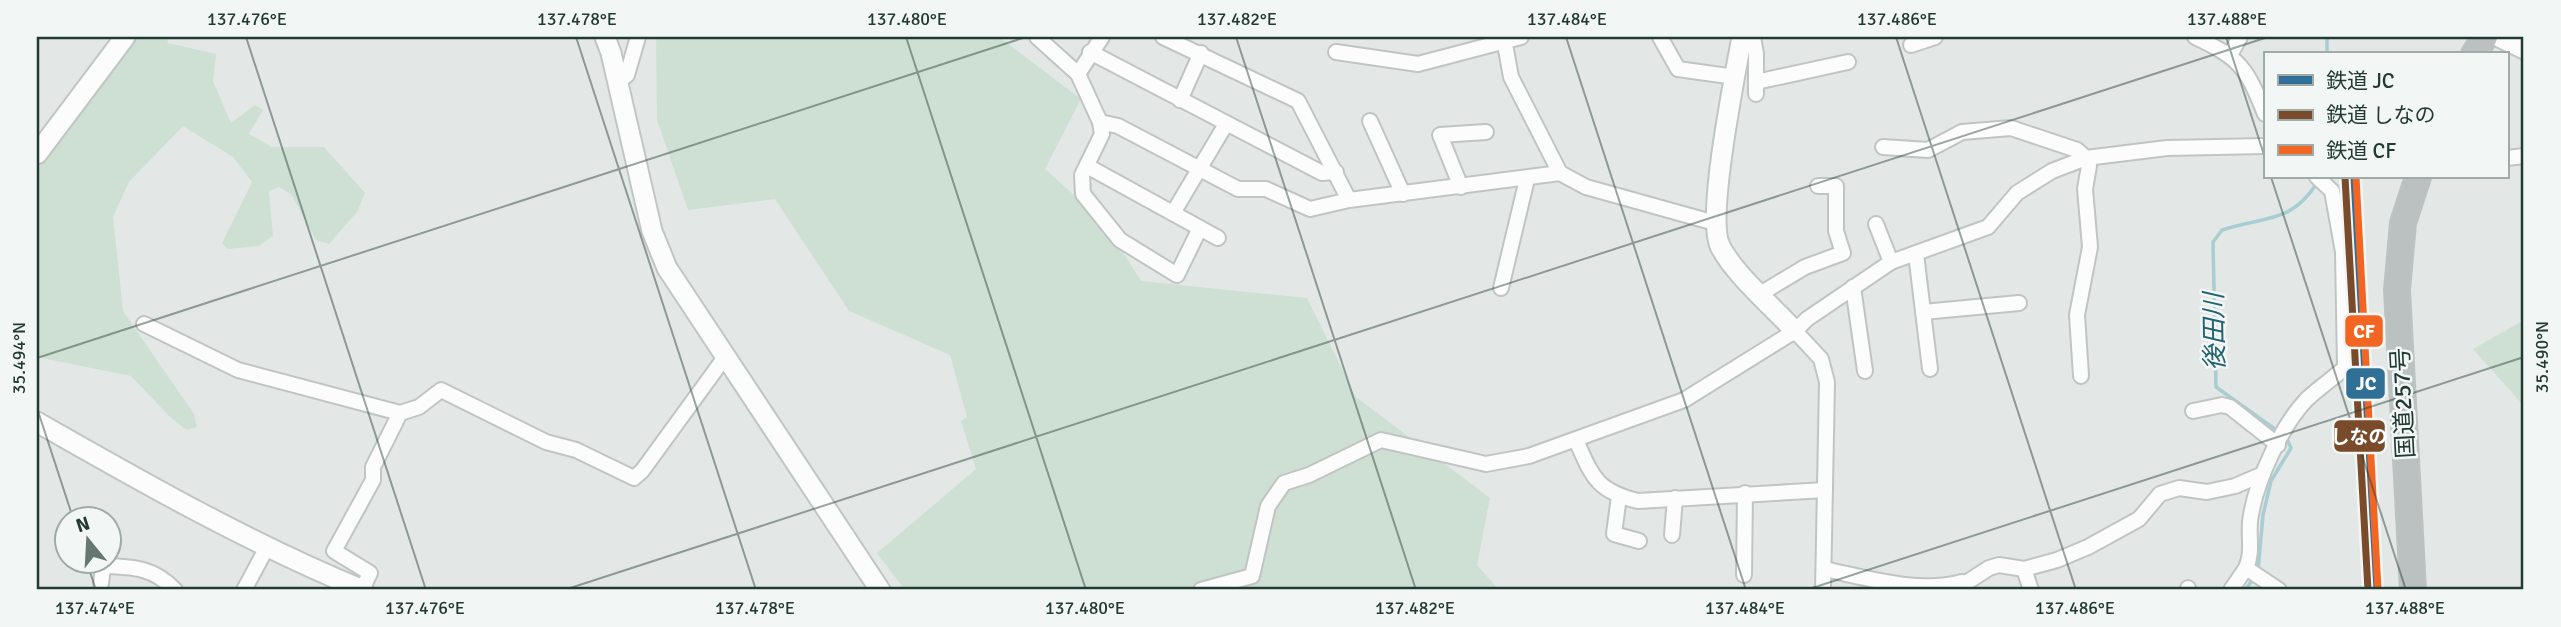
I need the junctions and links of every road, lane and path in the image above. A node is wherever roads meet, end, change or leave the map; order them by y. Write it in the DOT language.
graph roads {
  1 [pos="125,37"];
  2 [pos="605,37"];
  3 [pos="638,37"];
  4 [pos="1037,37"];
  5 [pos="1102,37"];
  6 [pos="1163,37"];
  7 [pos="1521,37"];
  8 [pos="1660,37"];
  9 [pos="1742,37"];
  10 [pos="1753,37"];
  11 [pos="1935,37"];
  12 [pos="2194,37"];
  13 [pos="2240,37"];
  14 [pos="2485,37"];
  15 [pos="2499,37"];
  16 [pos="1504,39"];
  17 [pos="1911,45"];
  18 [pos="2524,49"];
  19 [pos="1090,52"];
  20 [pos="1336,52"];
  21 [pos="2475,52"];
  22 [pos="1201,53"];
  23 [pos="2230,55"];
  24 [pos="1848,62"];
  25 [pos="1078,74"];
  26 [pos="1735,77"];
  27 [pos="618,82"];
  28 [pos="1180,100"];
  29 [pos="2264,111"];
  30 [pos="1370,121"];
  31 [pos="1100,122"];
  32 [pos="1226,124"];
  33 [pos="1486,132"];
  34 [pos="2264,146"];
  35 [pos="1884,147"];
  36 [pos="37,154"];
  37 [pos="2086,158"];
  38 [pos="1087,166"];
  39 [pos="1197,167"];
  40 [pos="1336,172"];
  41 [pos="1560,173"];
  42 [pos="2318,178"];
  43 [pos="2418,178"];
  44 [pos="1527,179"];
  45 [pos="1818,186"];
  46 [pos="1461,187"];
  47 [pos="1404,194"];
  48 [pos="1349,200"];
  49 [pos="1173,213"];
  50 [pos="1715,223"];
  51 [pos="1876,224"];
  52 [pos="1200,228"];
  53 [pos="1218,238"];
  54 [pos="1916,254"];
  55 [pos="1891,262"];
  56 [pos="1853,287"];
  57 [pos="1501,288"];
  58 [pos="1760,294"];
  59 [pos="2019,303"];
  60 [pos="1923,312"];
  61 [pos="144,324"];
  62 [pos="1795,331"];
  63 [pos="726,357"];
  64 [pos="1930,369"];
  65 [pos="1865,371"];
  66 [pos="2081,376"];
  67 [pos="2193,411"];
  68 [pos="400,413"];
  69 [pos="37,422"];
  70 [pos="1576,440"];
  71 [pos="2279,443"];
  72 [pos="2263,474"];
  73 [pos="1825,490"];
  74 [pos="1745,493"];
  75 [pos="1619,496"];
  76 [pos="1675,498"];
  77 [pos="1672,535"];
  78 [pos="1639,541"];
  79 [pos="266,549"];
  80 [pos="1824,569"];
  81 [pos="2024,569"];
  82 [pos="2251,572"];
  83 [pos="1744,575"];
  84 [pos="1967,580"];
  85 [pos="101,584"];
  86 [pos="175,590"];
  87 [pos="244,590"];
  88 [pos="362,590"];
  89 [pos="880,590"];
  90 [pos="1201,590"];
  91 [pos="1823,590"];
  92 [pos="1955,590"];
  93 [pos="2031,590"];
  94 [pos="2231,590"];
  95 [pos="2279,590"];
  96 [pos="2413,590"];
  1 -- 36 [label="street"];
  2 -- 27 [label="street"];
  3 -- 27 [label="street"];
  4 -- 25 [label="street"];
  5 -- 19 [label="street"];
  6 -- 22 [label="street"];
  7 -- 16 [label="street"];
  8 -- 26 [label="street"];
  9 -- 26 [label="street"];
  10 -- 24 [label="street"];
  11 -- 17 [label="street"];
  12 -- 23 [label="street"];
  13 -- 23 [label="street"];
  14 -- 21 [label="highway"];
  15 -- 18 [label="street"];
  16 -- 20 [label="street"];
  16 -- 41 [label="street"];
  19 -- 25 [label="street"];
  19 -- 28 [label="street"];
  22 -- 28 [label="street"];
  22 -- 40 [label="street"];
  23 -- 29 [label="street"];
  25 -- 31 [label="street"];
  26 -- 50 [label="street"];
  27 -- 63 [label="street"];
  28 -- 32 [label="street"];
  30 -- 47 [label="street"];
  31 -- 38 [label="street"];
  31 -- 39 [label="street"];
  32 -- 39 [label="street"];
  32 -- 40 [label="street"];
  33 -- 46 [label="street"];
  34 -- 37 [label="street"];
  35 -- 37 [label="street"];
  37 -- 54 [label="street"];
  37 -- 66 [label="street"];
  38 -- 49 [label="street"];
  38 -- 52 [label="street"];
  39 -- 48 [label="street"];
  39 -- 49 [label="street"];
  40 -- 48 [label="street"];
  41 -- 44 [label="street"];
  41 -- 50 [label="street"];
  42 -- 71 [label="street"];
  43 -- 96 [label="highway, 国道257号"];
  44 -- 46 [label="street"];
  44 -- 57 [label="street"];
  45 -- 58 [label="street"];
  46 -- 47 [label="street"];
  47 -- 48 [label="street"];
  49 -- 52 [label="street"];
  50 -- 58 [label="street"];
  51 -- 55 [label="street"];
  52 -- 53 [label="street"];
  54 -- 55 [label="street"];
  54 -- 60 [label="street"];
  55 -- 56 [label="street"];
  56 -- 62 [label="street"];
  56 -- 65 [label="street"];
  58 -- 62 [label="street"];
  59 -- 60 [label="street"];
  60 -- 64 [label="street"];
  61 -- 68 [label="street"];
  62 -- 70 [label="street"];
  62 -- 73 [label="street"];
  63 -- 68 [label="street"];
  63 -- 89 [label="street"];
  67 -- 71 [label="street"];
  68 -- 88 [label="street"];
  69 -- 79 [label="street"];
  70 -- 75 [label="street"];
  70 -- 90 [label="street"];
  71 -- 72 [label="street"];
  72 -- 81 [label="street"];
  72 -- 82 [label="street"];
  73 -- 74 [label="street"];
  73 -- 80 [label="street"];
  74 -- 76 [label="street"];
  74 -- 83 [label="street"];
  75 -- 76 [label="street"];
  75 -- 78 [label="street"];
  76 -- 77 [label="street"];
  79 -- 87 [label="street"];
  79 -- 88 [label="street"];
  80 -- 84 [label="street"];
  80 -- 91 [label="street"];
  81 -- 84 [label="street"];
  81 -- 93 [label="street"];
  82 -- 94 [label="street"];
  82 -- 95 [label="street"];
  84 -- 92 [label="street"];
  85 -- 86 [label="street"];
}
